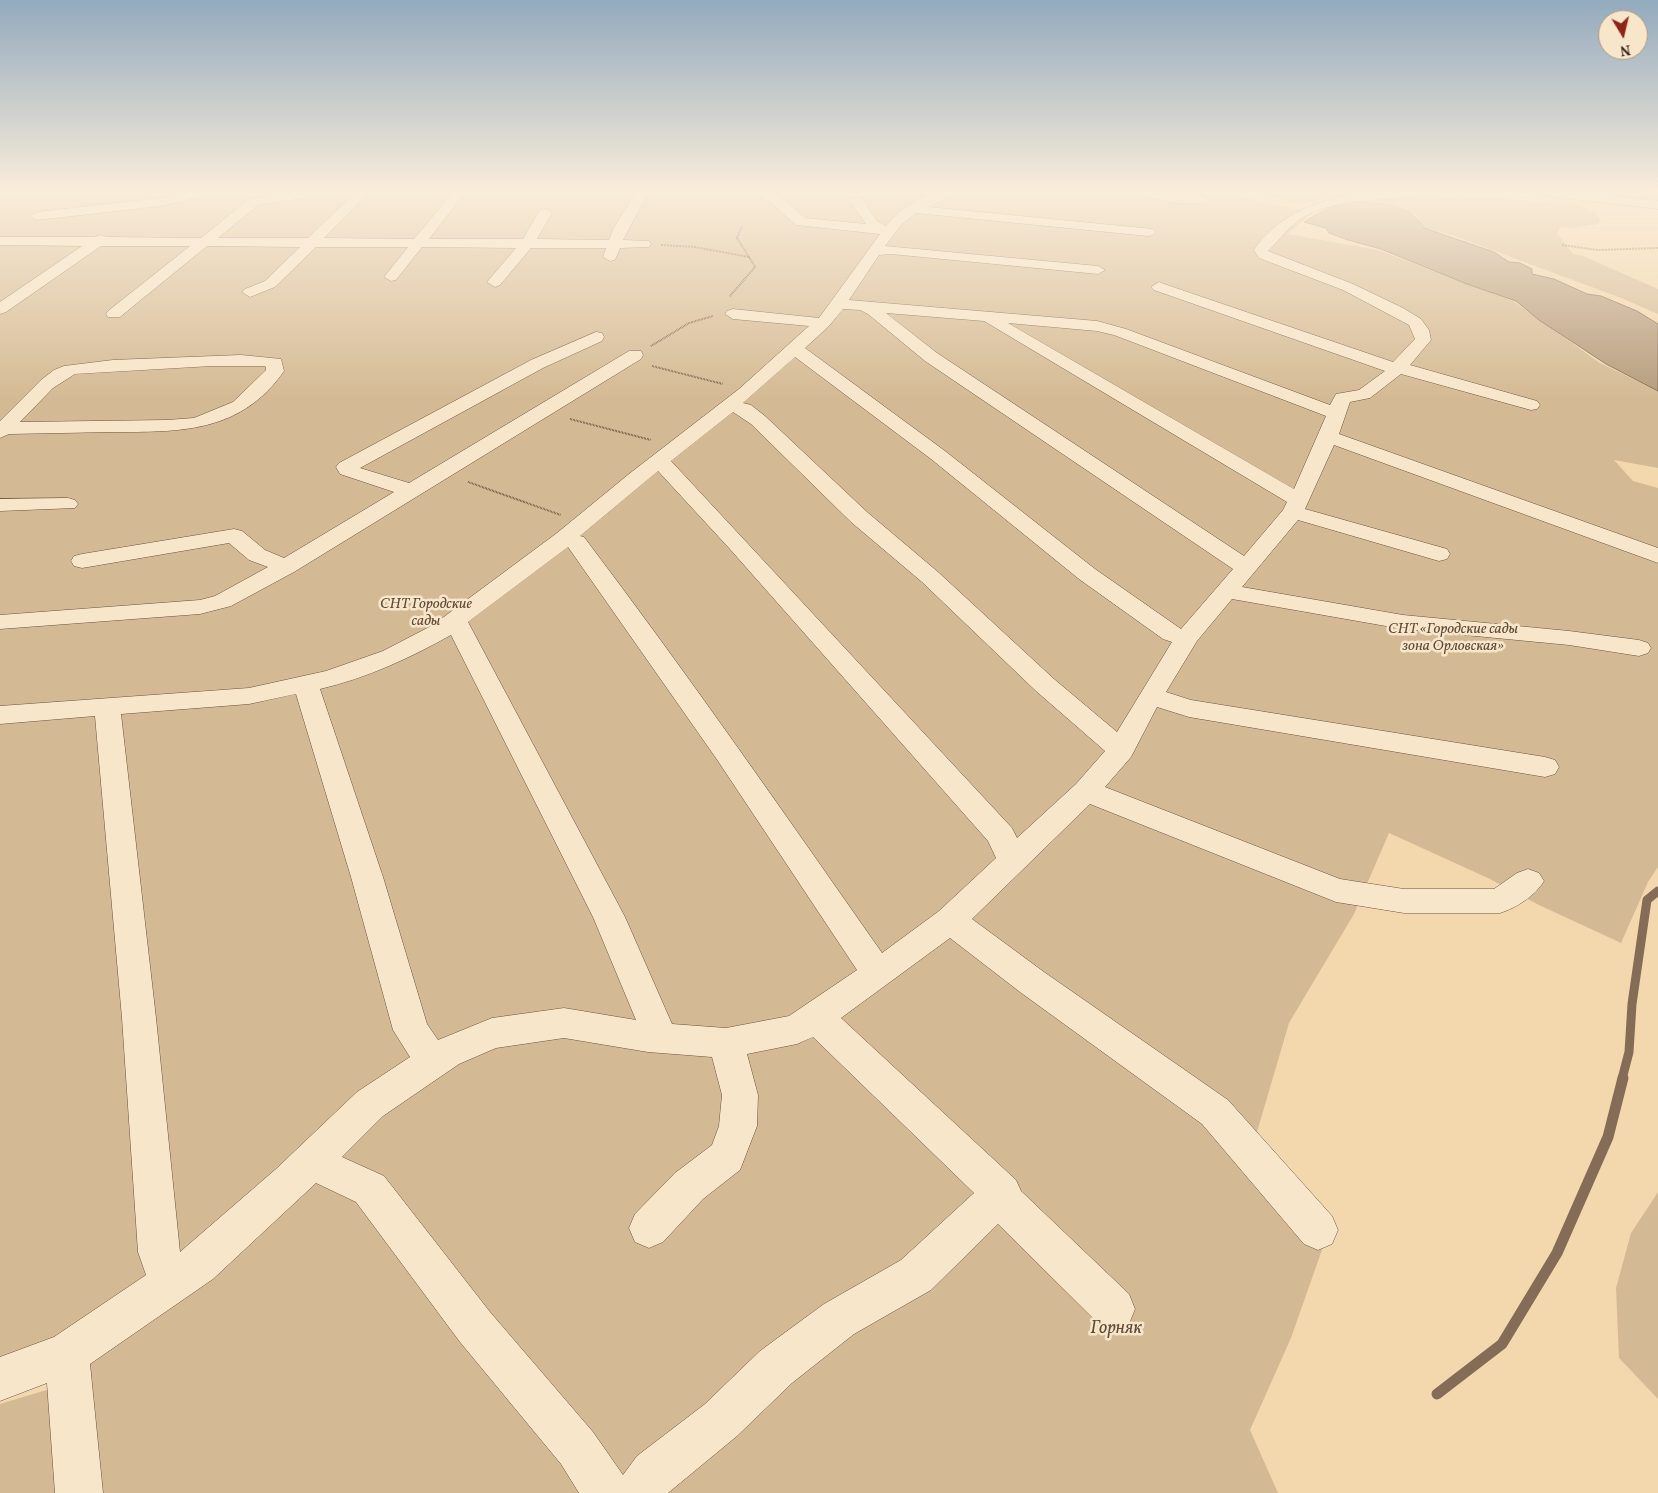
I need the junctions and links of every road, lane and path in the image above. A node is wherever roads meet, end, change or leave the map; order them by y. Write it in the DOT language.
graph roads {
  1 [pos="71,260"];
  2 [pos="183,260"];
  3 [pos="294,260"];
  4 [pos="406,260"];
  5 [pos="514,260"];
  6 [pos="751,260"];
  7 [pos="869,260"];
  8 [pos="991,260"];
  9 [pos="1276,260"];
  10 [pos="1098,270"];
  11 [pos="391,277"];
  12 [pos="496,282"];
  13 [pos="1158,287"];
  14 [pos="250,292"];
  15 [pos="838,304"];
  16 [pos="862,307"];
  17 [pos="0,309"];
  18 [pos="114,314"];
  19 [pos="733,314"];
  20 [pos="714,316"];
  21 [pos="986,316"];
  22 [pos="823,323"];
  23 [pos="596,337"];
  24 [pos="793,350"];
  25 [pos="631,358"];
  26 [pos="1396,367"];
  27 [pos="749,390"];
  28 [pos="730,405"];
  29 [pos="1531,405"];
  30 [pos="543,412"];
  31 [pos="1336,417"];
  32 [pos="2,430"];
  33 [pos="667,453"];
  34 [pos="440,473"];
  35 [pos="408,491"];
  36 [pos="68,504"];
  37 [pos="0,505"];
  38 [pos="1295,506"];
  39 [pos="574,531"];
  40 [pos="1439,554"];
  41 [pos="1658,556"];
  42 [pos="82,561"];
  43 [pos="286,567"];
  44 [pos="1237,579"];
  45 [pos="454,619"];
  46 [pos="0,622"];
  47 [pos="1187,638"];
  48 [pos="1639,648"];
  49 [pos="306,684"];
  50 [pos="1150,696"];
  51 [pos="107,707"];
  52 [pos="0,715"];
  53 [pos="1121,750"];
  54 [pos="1545,767"];
  55 [pos="1086,792"];
  56 [pos="1012,861"];
  57 [pos="1528,880"];
  58 [pos="950,920"];
  59 [pos="878,974"];
  60 [pos="816,1016"];
  61 [pos="661,1038"];
  62 [pos="726,1043"];
  63 [pos="433,1062"];
  64 [pos="310,1162"];
  65 [pos="1002,1193"];
  66 [pos="649,1228"];
  67 [pos="1318,1230"];
  68 [pos="170,1283"];
  69 [pos="1114,1309"];
  70 [pos="68,1354"];
  71 [pos="0,1379"];
  72 [pos="79,1493"];
  73 [pos="607,1493"];
  74 [pos="639,1493"];
  1 -- 17 [label="street"];
  2 -- 18 [label="street"];
  3 -- 14 [label="street"];
  4 -- 11 [label="street"];
  5 -- 12 [label="street"];
  6 -- 20 [label="path"];
  7 -- 15 [label="street"];
  8 -- 10 [label="street"];
  9 -- 26 [label="street"];
  13 -- 26 [label="street"];
  15 -- 16 [label="street"];
  15 -- 22 [label="street"];
  16 -- 21 [label="street"];
  16 -- 44 [label="street"];
  19 -- 20 [label="path"];
  19 -- 22 [label="street"];
  20 -- 25 [label="path"];
  21 -- 31 [label="street"];
  21 -- 38 [label="street"];
  22 -- 24 [label="street"];
  23 -- 35 [label="street"];
  24 -- 27 [label="street"];
  24 -- 47 [label="street"];
  25 -- 27 [label="path"];
  25 -- 30 [label="street"];
  26 -- 29 [label="street"];
  26 -- 31 [label="street"];
  27 -- 28 [label="street"];
  28 -- 33 [label="street"];
  28 -- 53 [label="street"];
  30 -- 33 [label="path"];
  30 -- 34 [label="street"];
  31 -- 38 [label="street"];
  31 -- 41 [label="street"];
  32 -- 32 [label="street"];
  33 -- 39 [label="street"];
  33 -- 56 [label="street"];
  34 -- 35 [label="street"];
  34 -- 39 [label="path"];
  35 -- 43 [label="street"];
  36 -- 37 [label="street"];
  38 -- 40 [label="street"];
  38 -- 44 [label="street"];
  39 -- 45 [label="street"];
  39 -- 59 [label="street"];
  42 -- 43 [label="street"];
  43 -- 46 [label="street"];
  44 -- 47 [label="street"];
  44 -- 48 [label="street"];
  45 -- 49 [label="street"];
  45 -- 61 [label="street"];
  47 -- 50 [label="street"];
  49 -- 51 [label="street"];
  49 -- 63 [label="street"];
  50 -- 53 [label="street"];
  50 -- 54 [label="street"];
  51 -- 52 [label="street"];
  51 -- 68 [label="street"];
  53 -- 55 [label="street"];
  55 -- 56 [label="street"];
  55 -- 57 [label="street"];
  56 -- 58 [label="street"];
  58 -- 59 [label="street"];
  58 -- 67 [label="street"];
  59 -- 60 [label="street"];
  60 -- 62 [label="street"];
  60 -- 65 [label="street"];
  61 -- 62 [label="street"];
  61 -- 63 [label="street"];
  62 -- 66 [label="street"];
  63 -- 64 [label="street"];
  64 -- 68 [label="street"];
  64 -- 73 [label="street"];
  65 -- 69 [label="street"];
  65 -- 74 [label="street"];
  68 -- 70 [label="street"];
  70 -- 71 [label="street"];
  70 -- 72 [label="street"];
}
